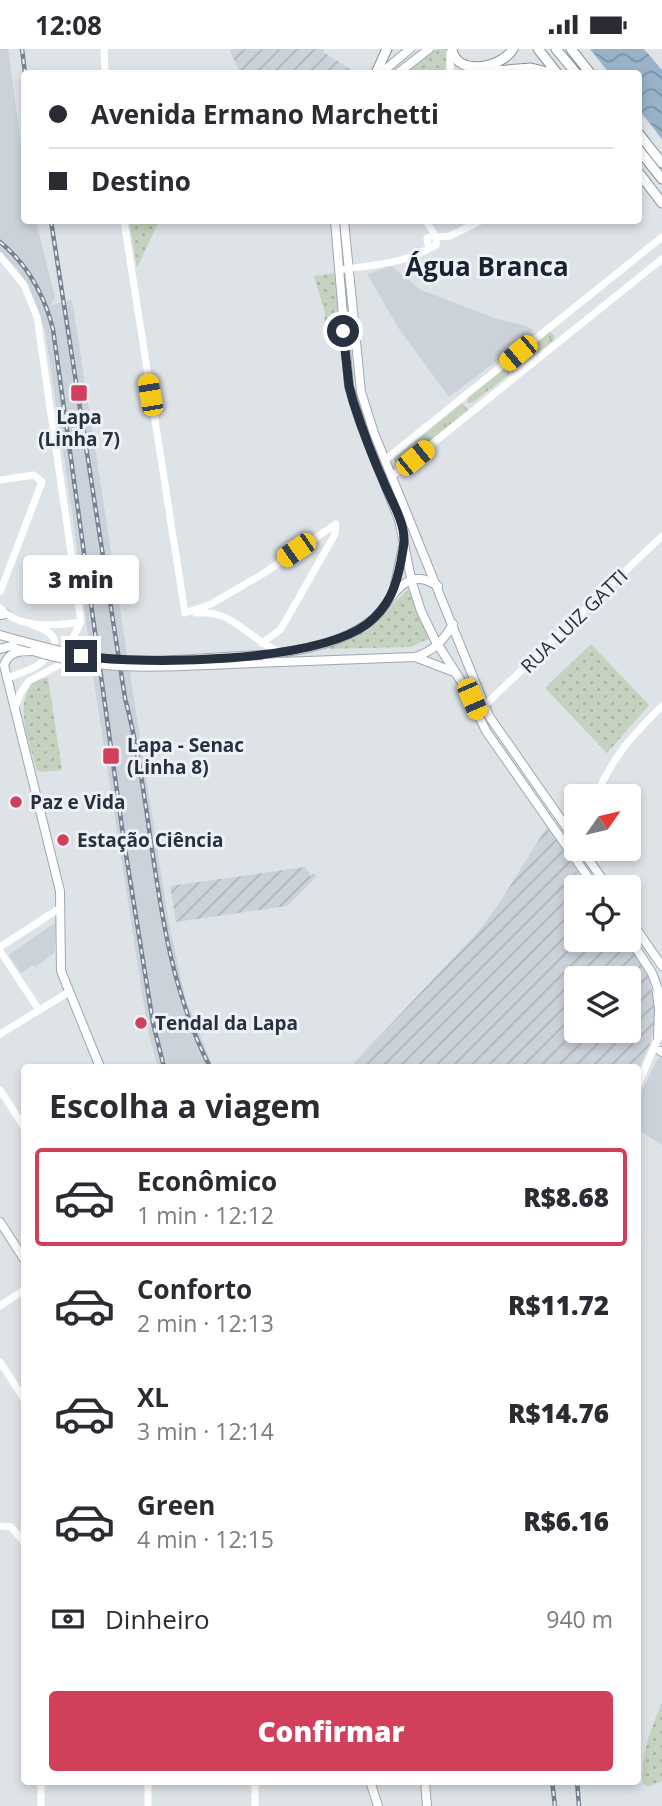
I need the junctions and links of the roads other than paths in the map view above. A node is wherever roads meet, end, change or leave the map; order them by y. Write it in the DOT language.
graph roads {
  1 [pos="104,49"];
  2 [pos="387,49"];
  3 [pos="410,49"];
  4 [pos="429,49"];
  5 [pos="452,49"];
  6 [pos="513,49"];
  7 [pos="538,49"];
  8 [pos="556,49"];
  9 [pos="571,49"];
  10 [pos="105,70"];
  11 [pos="379,70"];
  12 [pos="382,70"];
  13 [pos="402,70"];
  14 [pos="450,70"];
  15 [pos="507,70"];
  16 [pos="539,70"];
  17 [pos="555,70"];
  18 [pos="574,70"];
  19 [pos="588,70"];
  20 [pos="642,138"];
  21 [pos="642,154"];
  22 [pos="662,163"];
  23 [pos="642,177"];
  24 [pos="662,179"];
  25 [pos="662,203"];
  26 [pos="124,224"];
  27 [pos="336,224"];
  28 [pos="344,224"];
  29 [pos="426,224"];
  30 [pos="474,224"];
  31 [pos="431,239"];
  32 [pos="661,239"];
  33 [pos="0,257"];
  34 [pos="662,259"];
  35 [pos="344,269"];
  36 [pos="568,311"];
  37 [pos="129,319"];
  38 [pos="558,319"];
  39 [pos="139,320"];
  40 [pos="580,324"];
  41 [pos="569,333"];
  42 [pos="385,460"];
  43 [pos="392,476"];
  44 [pos="0,480"];
  45 [pos="662,536"];
  46 [pos="404,540"];
  47 [pos="412,580"];
  48 [pos="438,586"];
  49 [pos="0,592"];
  50 [pos="393,595"];
  51 [pos="2,612"];
  52 [pos="185,613"];
  53 [pos="81,622"];
  54 [pos="28,623"];
  55 [pos="453,624"];
  56 [pos="8,641"];
  57 [pos="262,643"];
  58 [pos="438,646"];
  59 [pos="0,649"];
  60 [pos="280,653"];
  61 [pos="415,657"];
  62 [pos="457,673"];
  63 [pos="7,678"];
  64 [pos="485,705"];
  65 [pos="662,706"];
  66 [pos="15,709"];
  67 [pos="601,784"];
  68 [pos="564,824"];
  69 [pos="564,843"];
  70 [pos="60,908"];
  71 [pos="641,935"];
  72 [pos="649,946"];
  73 [pos="0,949"];
  74 [pos="638,952"];
  75 [pos="662,960"];
  76 [pos="662,966"];
  77 [pos="656,983"];
  78 [pos="69,992"];
  79 [pos="662,1000"];
  80 [pos="38,1010"];
  81 [pos="662,1029"];
  82 [pos="0,1034"];
  83 [pos="658,1039"];
  84 [pos="661,1051"];
  85 [pos="649,1062"];
  86 [pos="99,1064"];
  87 [pos="641,1079"];
  88 [pos="0,1090"];
  89 [pos="21,1122"];
  90 [pos="0,1222"];
  91 [pos="21,1254"];
  92 [pos="21,1292"];
  93 [pos="0,1306"];
  94 [pos="0,1362"];
  95 [pos="21,1394"];
  96 [pos="0,1526"];
  97 [pos="21,1539"];
  98 [pos="41,1785"];
  99 [pos="148,1785"];
  100 [pos="255,1785"];
  101 [pos="371,1785"];
  102 [pos="425,1785"];
  103 [pos="41,1806"];
  104 [pos="148,1806"];
  105 [pos="255,1806"];
  106 [pos="378,1806"];
  107 [pos="427,1806"];
  1 -- 10 [label="street"];
  2 -- 11 [label="highway"];
  3 -- 12 [label="main road"];
  4 -- 13 [label="main road"];
  5 -- 6 [label="highway"];
  5 -- 14 [label="street"];
  7 -- 17 [label="highway"];
  8 -- 18 [label="highway"];
  9 -- 19 [label="highway"];
  15 -- 16 [label="highway"];
  20 -- 22 [label="highway"];
  21 -- 24 [label="highway"];
  23 -- 25 [label="highway"];
  26 -- 39 [label="street"];
  27 -- 35 [label="main road"];
  28 -- 35 [label="main road"];
  29 -- 31 [label="street"];
  30 -- 31 [label="street"];
  31 -- 35 [label="street"];
  32 -- 36 [label="street"];
  33 -- 53 [label="street"];
  34 -- 40 [label="street"];
  35 -- 42 [label="main road"];
  35 -- 46 [label="main road"];
  36 -- 38 [label="street"];
  36 -- 40 [label="street"];
  37 -- 39 [label="street"];
  38 -- 41 [label="street"];
  38 -- 42 [label="street"];
  39 -- 52 [label="street"];
  40 -- 41 [label="street"];
  41 -- 43 [label="street"];
  42 -- 43 [label="main road"];
  43 -- 48 [label="main road"];
  44 -- 49 [label="street"];
  45 -- 64 [label="street, RUA LUIZ GATTI"];
  46 -- 47 [label="main road"];
  46 -- 50 [label="main road"];
  47 -- 48 [label="main road"];
  47 -- 50 [label="main road"];
  47 -- 58 [label="main road"];
  48 -- 55 [label="main road"];
  50 -- 60 [label="main road"];
  51 -- 54 [label="street"];
  52 -- 57 [label="street"];
  52 -- 57 [label="street"];
  53 -- 54 [label="street"];
  53 -- 66 [label="street"];
  54 -- 63 [label="street"];
  55 -- 58 [label="main road"];
  55 -- 64 [label="main road"];
  56 -- 59 [label="main road"];
  56 -- 60 [label="main road, bridge"];
  56 -- 61 [label="main road, bridge"];
  56 -- 63 [label="main road"];
  57 -- 60 [label="street"];
  58 -- 61 [label="main road"];
  58 -- 62 [label="main road"];
  61 -- 62 [label="main road"];
  62 -- 69 [label="main road"];
  63 -- 66 [label="main road"];
  64 -- 68 [label="main road"];
  65 -- 67 [label="street"];
  66 -- 70 [label="main road"];
  70 -- 73 [label="street"];
  70 -- 78 [label="main road"];
  71 -- 72 [label="main road"];
  72 -- 75 [label="main road"];
  72 -- 76 [label="main road"];
  73 -- 80 [label="street"];
  74 -- 77 [label="main road"];
  77 -- 79 [label="main road"];
  77 -- 83 [label="main road"];
  78 -- 80 [label="street"];
  78 -- 86 [label="main road"];
  80 -- 82 [label="street"];
  81 -- 83 [label="street"];
  83 -- 85 [label="street"];
  84 -- 85 [label="street"];
  85 -- 87 [label="street"];
  88 -- 89 [label="street"];
  90 -- 91 [label="main road"];
  92 -- 93 [label="street"];
  94 -- 95 [label="street"];
  96 -- 97 [label="street"];
  98 -- 103 [label="street"];
  99 -- 104 [label="street"];
  100 -- 105 [label="street"];
  101 -- 106 [label="main road"];
  102 -- 107 [label="main road"];
}
